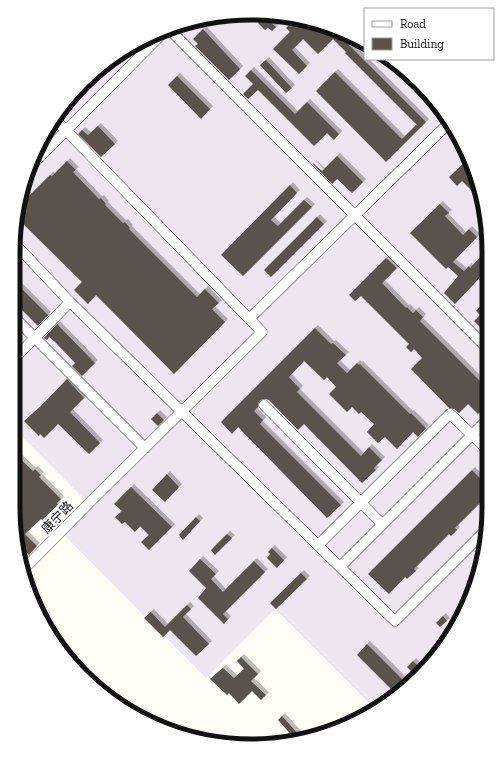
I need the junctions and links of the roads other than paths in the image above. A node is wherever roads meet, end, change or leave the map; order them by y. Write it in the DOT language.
graph roads {
  1 [pos="174,34"];
  2 [pos="154,42"];
  3 [pos="59,123"];
  4 [pos="445,127"];
  5 [pos="66,130"];
  6 [pos="41,156"];
  7 [pos="355,215"];
  8 [pos="20,249"];
  9 [pos="70,302"];
  10 [pos="249,319"];
  11 [pos="20,323"];
  12 [pos="35,338"];
  13 [pos="482,343"];
  14 [pos="20,353"];
  15 [pos="264,405"];
  16 [pos="182,411"];
  17 [pos="482,425"];
  18 [pos="472,435"];
  19 [pos="482,444"];
  20 [pos="145,448"];
  21 [pos="361,502"];
  22 [pos="382,524"];
  23 [pos="480,537"];
  24 [pos="318,545"];
  25 [pos="27,566"];
  26 [pos="340,567"];
  1 -- 7 [label="street"];
  2 -- 5 [label="street"];
  3 -- 5 [label="street"];
  4 -- 7 [label="street"];
  5 -- 6 [label="street"];
  5 -- 10 [label="street"];
  7 -- 10 [label="street"];
  7 -- 13 [label="street"];
  8 -- 9 [label="street"];
  9 -- 12 [label="street"];
  9 -- 16 [label="street"];
  10 -- 16 [label="street, 康宁路"];
  11 -- 12 [label="street"];
  12 -- 14 [label="street"];
  12 -- 20 [label="street"];
  15 -- 21 [label="street"];
  16 -- 20 [label="street, 康宁路"];
  16 -- 24 [label="street"];
  17 -- 18 [label="street"];
  18 -- 19 [label="street"];
  18 -- 21 [label="street"];
  18 -- 22 [label="street"];
  20 -- 25 [label="street, 康宁路"];
  21 -- 22 [label="street"];
  21 -- 24 [label="street"];
  22 -- 26 [label="street"];
  23 -- 26 [label="street"];
  24 -- 26 [label="street"];
}
